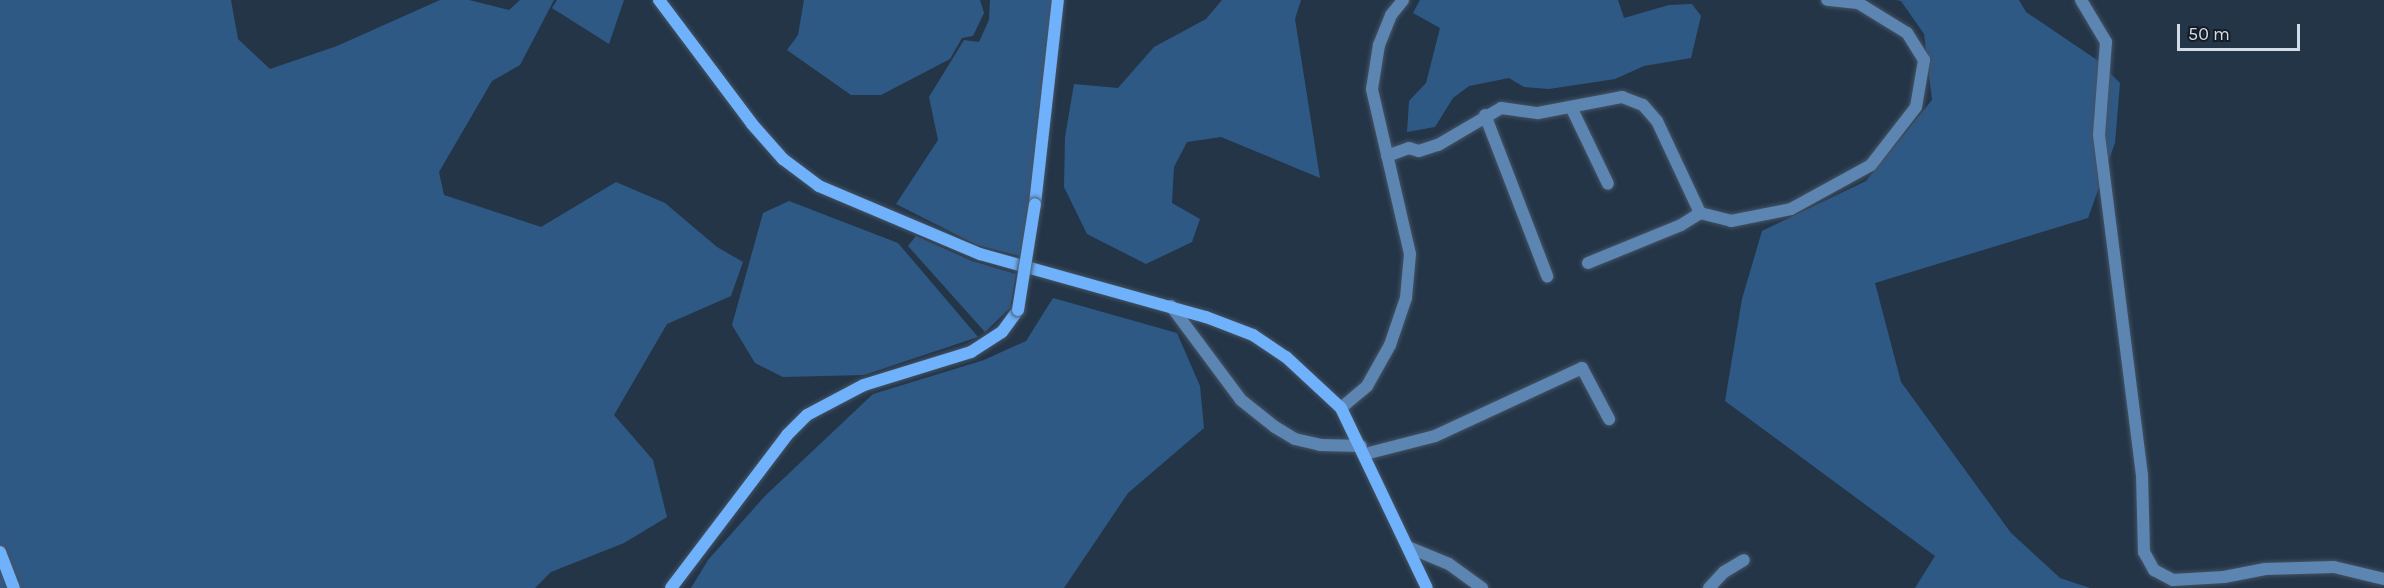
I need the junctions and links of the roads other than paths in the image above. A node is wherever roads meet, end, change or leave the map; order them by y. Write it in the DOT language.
graph roads {
  1 [pos="659,0"];
  2 [pos="1058,0"];
  3 [pos="1403,0"];
  4 [pos="1827,0"];
  5 [pos="2081,0"];
  6 [pos="1571,107"];
  7 [pos="1485,115"];
  8 [pos="1388,156"];
  9 [pos="1608,184"];
  10 [pos="1700,213"];
  11 [pos="1588,263"];
  12 [pos="1547,276"];
  13 [pos="1172,306"];
  14 [pos="1341,408"];
  15 [pos="1609,419"];
  16 [pos="1363,450"];
  17 [pos="1408,547"];
  18 [pos="0,552"];
  19 [pos="1744,560"];
  20 [pos="2384,579"];
  21 [pos="14,588"];
  22 [pos="671,588"];
  23 [pos="1427,588"];
  24 [pos="1482,588"];
  25 [pos="1709,588"];
  1 -- 13 [label="street"];
  2 -- 22 [label="street, bridge"];
  3 -- 8 [label="street"];
  4 -- 10 [label="street"];
  5 -- 20 [label="street"];
  6 -- 7 [label="street"];
  6 -- 9 [label="street"];
  6 -- 10 [label="street"];
  7 -- 8 [label="street"];
  7 -- 12 [label="street"];
  8 -- 14 [label="street"];
  10 -- 11 [label="street"];
  13 -- 14 [label="street"];
  13 -- 16 [label="street"];
  14 -- 16 [label="street"];
  15 -- 16 [label="street"];
  16 -- 17 [label="street"];
  17 -- 23 [label="street"];
  17 -- 24 [label="street"];
  18 -- 21 [label="street"];
  19 -- 25 [label="street"];
}
